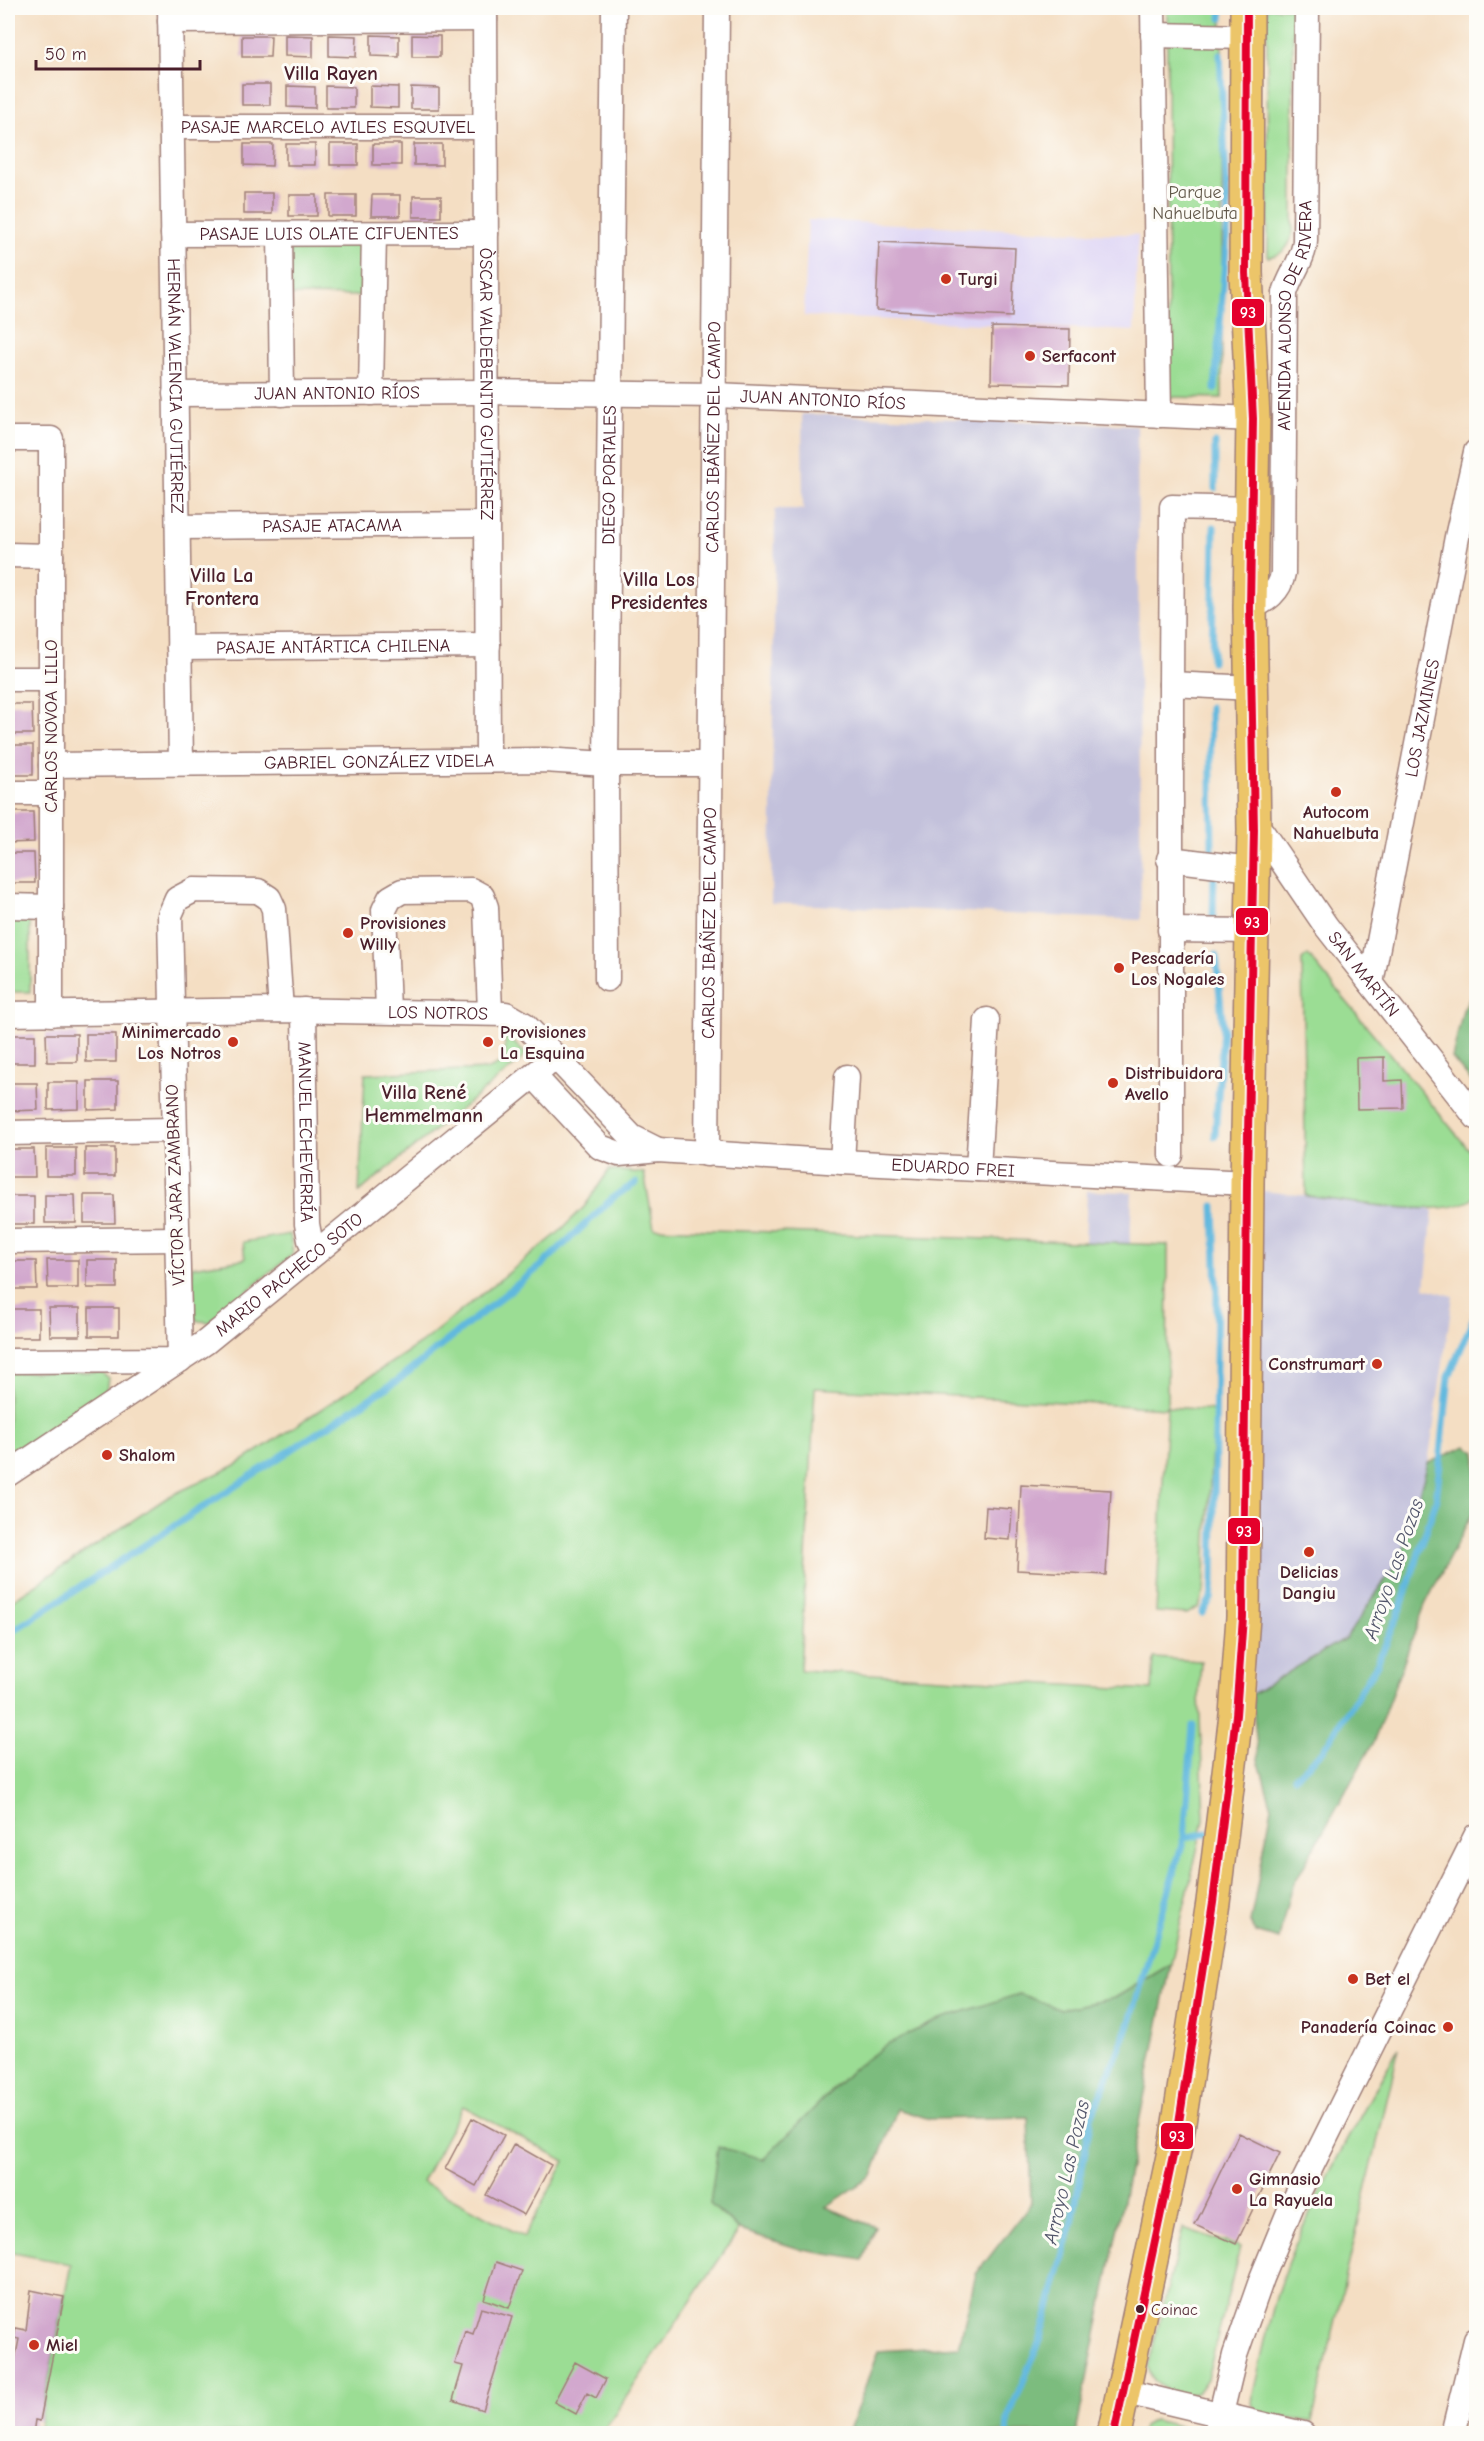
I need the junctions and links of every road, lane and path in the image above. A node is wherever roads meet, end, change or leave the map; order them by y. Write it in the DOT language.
graph roads {
  1 [pos="614,8"];
  2 [pos="717,8"];
  3 [pos="1153,8"];
  4 [pos="1307,8"];
  5 [pos="485,13"];
  6 [pos="170,14"];
  7 [pos="1247,22"];
  8 [pos="1153,35"];
  9 [pos="172,127"];
  10 [pos="485,127"];
  11 [pos="486,233"];
  12 [pos="173,234"];
  13 [pos="280,234"];
  14 [pos="374,234"];
  15 [pos="487,392"];
  16 [pos="371,393"];
  17 [pos="610,393"];
  18 [pos="176,394"];
  19 [pos="282,394"];
  20 [pos="716,395"];
  21 [pos="1159,415"];
  22 [pos="1253,419"];
  23 [pos="8,439"];
  24 [pos="1476,452"];
  25 [pos="1251,509"];
  26 [pos="487,524"];
  27 [pos="178,527"];
  28 [pos="8,555"];
  29 [pos="51,556"];
  30 [pos="1250,608"];
  31 [pos="488,645"];
  32 [pos="180,648"];
  33 [pos="8,679"];
  34 [pos="51,680"];
  35 [pos="1171,684"];
  36 [pos="1252,688"];
  37 [pos="488,760"];
  38 [pos="181,764"];
  39 [pos="606,764"];
  40 [pos="709,764"];
  41 [pos="51,765"];
  42 [pos="8,793"];
  43 [pos="51,793"];
  44 [pos="1254,830"];
  45 [pos="1170,859"];
  46 [pos="1252,868"];
  47 [pos="8,906"];
  48 [pos="51,907"];
  49 [pos="1170,930"];
  50 [pos="1253,931"];
  51 [pos="607,980"];
  52 [pos="1371,983"];
  53 [pos="170,1010"];
  54 [pos="292,1010"];
  55 [pos="388,1010"];
  56 [pos="490,1012"];
  57 [pos="8,1014"];
  58 [pos="51,1014"];
  59 [pos="987,1020"];
  60 [pos="556,1057"];
  61 [pos="534,1076"];
  62 [pos="847,1077"];
  63 [pos="1476,1117"];
  64 [pos="173,1130"];
  65 [pos="8,1132"];
  66 [pos="658,1150"];
  67 [pos="707,1154"];
  68 [pos="1171,1155"];
  69 [pos="842,1162"];
  70 [pos="978,1169"];
  71 [pos="1247,1183"];
  72 [pos="177,1239"];
  73 [pos="8,1241"];
  74 [pos="316,1252"];
  75 [pos="180,1360"];
  76 [pos="8,1361"];
  77 [pos="8,1474"];
  78 [pos="1476,1836"];
  79 [pos="1476,2340"];
  80 [pos="1122,2391"];
  81 [pos="1218,2423"];
  82 [pos="1114,2433"];
  83 [pos="1303,2433"];
  84 [pos="1453,2433"];
  1 -- 17 [label="street, DIEGO PORTALES"];
  2 -- 20 [label="street, CARLOS IBÁÑEZ DEL CAMPO"];
  3 -- 8 [label="street"];
  4 -- 30 [label="street, AVENIDA ALONSO DE RIVERA"];
  5 -- 6 [label="street"];
  5 -- 10 [label="street, ÒSCAR VALDEBENITO GUTIÉRREZ"];
  6 -- 9 [label="street, HERNÁN VALENCIA GUTIÉRREZ"];
  7 -- 8 [label="street"];
  7 -- 22 [label="highway"];
  8 -- 21 [label="street"];
  9 -- 10 [label="street, PASAJE MARCELO AVILES ESQUIVEL"];
  9 -- 12 [label="street, HERNÁN VALENCIA GUTIÉRREZ"];
  10 -- 11 [label="street, ÒSCAR VALDEBENITO GUTIÉRREZ"];
  11 -- 14 [label="street, PASAJE LUIS OLATE CIFUENTES"];
  11 -- 15 [label="street, ÒSCAR VALDEBENITO GUTIÉRREZ"];
  12 -- 13 [label="street, PASAJE LUIS OLATE CIFUENTES"];
  12 -- 18 [label="street, HERNÁN VALENCIA GUTIÉRREZ"];
  13 -- 14 [label="street, PASAJE LUIS OLATE CIFUENTES"];
  13 -- 19 [label="street"];
  14 -- 16 [label="street"];
  15 -- 16 [label="street, JUAN ANTONIO RÍOS"];
  15 -- 17 [label="street, JUAN ANTONIO RÍOS"];
  15 -- 26 [label="street, ÒSCAR VALDEBENITO GUTIÉRREZ"];
  16 -- 19 [label="street, JUAN ANTONIO RÍOS"];
  17 -- 20 [label="street, JUAN ANTONIO RÍOS"];
  17 -- 39 [label="street, DIEGO PORTALES"];
  18 -- 19 [label="street, JUAN ANTONIO RÍOS"];
  18 -- 27 [label="street, HERNÁN VALENCIA GUTIÉRREZ"];
  20 -- 21 [label="street, JUAN ANTONIO RÍOS"];
  20 -- 40 [label="street, CARLOS IBÁÑEZ DEL CAMPO"];
  21 -- 22 [label="street, JUAN ANTONIO RÍOS"];
  22 -- 25 [label="highway"];
  23 -- 29 [label="street, CARLOS NOVOA LILLO"];
  24 -- 52 [label="street, LOS JAZMINES"];
  25 -- 30 [label="highway"];
  25 -- 35 [label="street"];
  26 -- 27 [label="street, PASAJE ATACAMA"];
  26 -- 31 [label="street, ÒSCAR VALDEBENITO GUTIÉRREZ"];
  27 -- 32 [label="street, HERNÁN VALENCIA GUTIÉRREZ"];
  28 -- 29 [label="street"];
  29 -- 34 [label="street, CARLOS NOVOA LILLO"];
  30 -- 36 [label="highway"];
  31 -- 32 [label="street, PASAJE ANTÁRTICA CHILENA"];
  31 -- 37 [label="street, ÒSCAR VALDEBENITO GUTIÉRREZ"];
  32 -- 38 [label="street, HERNÁN VALENCIA GUTIÉRREZ"];
  33 -- 34 [label="street"];
  34 -- 41 [label="street, CARLOS NOVOA LILLO"];
  35 -- 36 [label="street"];
  35 -- 45 [label="street"];
  36 -- 44 [label="highway"];
  37 -- 38 [label="street, GABRIEL GONZÁLEZ VIDELA"];
  37 -- 39 [label="street, GABRIEL GONZÁLEZ VIDELA"];
  38 -- 41 [label="street, GABRIEL GONZÁLEZ VIDELA"];
  39 -- 40 [label="street, GABRIEL GONZÁLEZ VIDELA"];
  39 -- 51 [label="street, DIEGO PORTALES"];
  40 -- 67 [label="street, CARLOS IBÁÑEZ DEL CAMPO"];
  41 -- 43 [label="street, CARLOS NOVOA LILLO"];
  42 -- 43 [label="street"];
  43 -- 48 [label="street, CARLOS NOVOA LILLO"];
  44 -- 46 [label="highway"];
  44 -- 52 [label="street, SAN MARTÍN"];
  45 -- 46 [label="street"];
  45 -- 49 [label="street"];
  46 -- 50 [label="highway"];
  47 -- 48 [label="street"];
  48 -- 58 [label="street, CARLOS NOVOA LILLO"];
  49 -- 50 [label="street"];
  49 -- 68 [label="street"];
  50 -- 71 [label="highway"];
  52 -- 63 [label="street, SAN MARTÍN"];
  53 -- 54 [label="street, LOS NOTROS"];
  53 -- 54 [label="street, MANUEL ECHEVERRÍA"];
  53 -- 58 [label="street, LOS NOTROS"];
  53 -- 64 [label="street, VÍCTOR JARA ZAMBRANO"];
  54 -- 55 [label="street, LOS NOTROS"];
  54 -- 74 [label="street, MANUEL ECHEVERRÍA"];
  55 -- 56 [label="street, LOS NOTROS"];
  55 -- 56 [label="street"];
  56 -- 60 [label="street, LOS NOTROS"];
  57 -- 58 [label="street, LOS NOTROS"];
  59 -- 70 [label="street"];
  60 -- 61 [label="street, MARIO PACHECO SOTO"];
  60 -- 66 [label="street, LOS NOTROS"];
  61 -- 66 [label="street"];
  61 -- 74 [label="street, MARIO PACHECO SOTO"];
  62 -- 69 [label="street"];
  64 -- 65 [label="street"];
  64 -- 72 [label="street, VÍCTOR JARA ZAMBRANO"];
  66 -- 67 [label="street, EDUARDO FREI"];
  67 -- 69 [label="street, EDUARDO FREI"];
  69 -- 70 [label="street, EDUARDO FREI"];
  70 -- 71 [label="street, EDUARDO FREI"];
  71 -- 80 [label="highway"];
  72 -- 73 [label="street"];
  72 -- 75 [label="street, VÍCTOR JARA ZAMBRANO"];
  74 -- 75 [label="street, MARIO PACHECO SOTO"];
  75 -- 76 [label="street"];
  75 -- 77 [label="street, MARIO PACHECO SOTO"];
  78 -- 81 [label="street"];
  79 -- 84 [label="street"];
  80 -- 81 [label="street"];
  80 -- 82 [label="highway"];
  81 -- 83 [label="street"];
}
